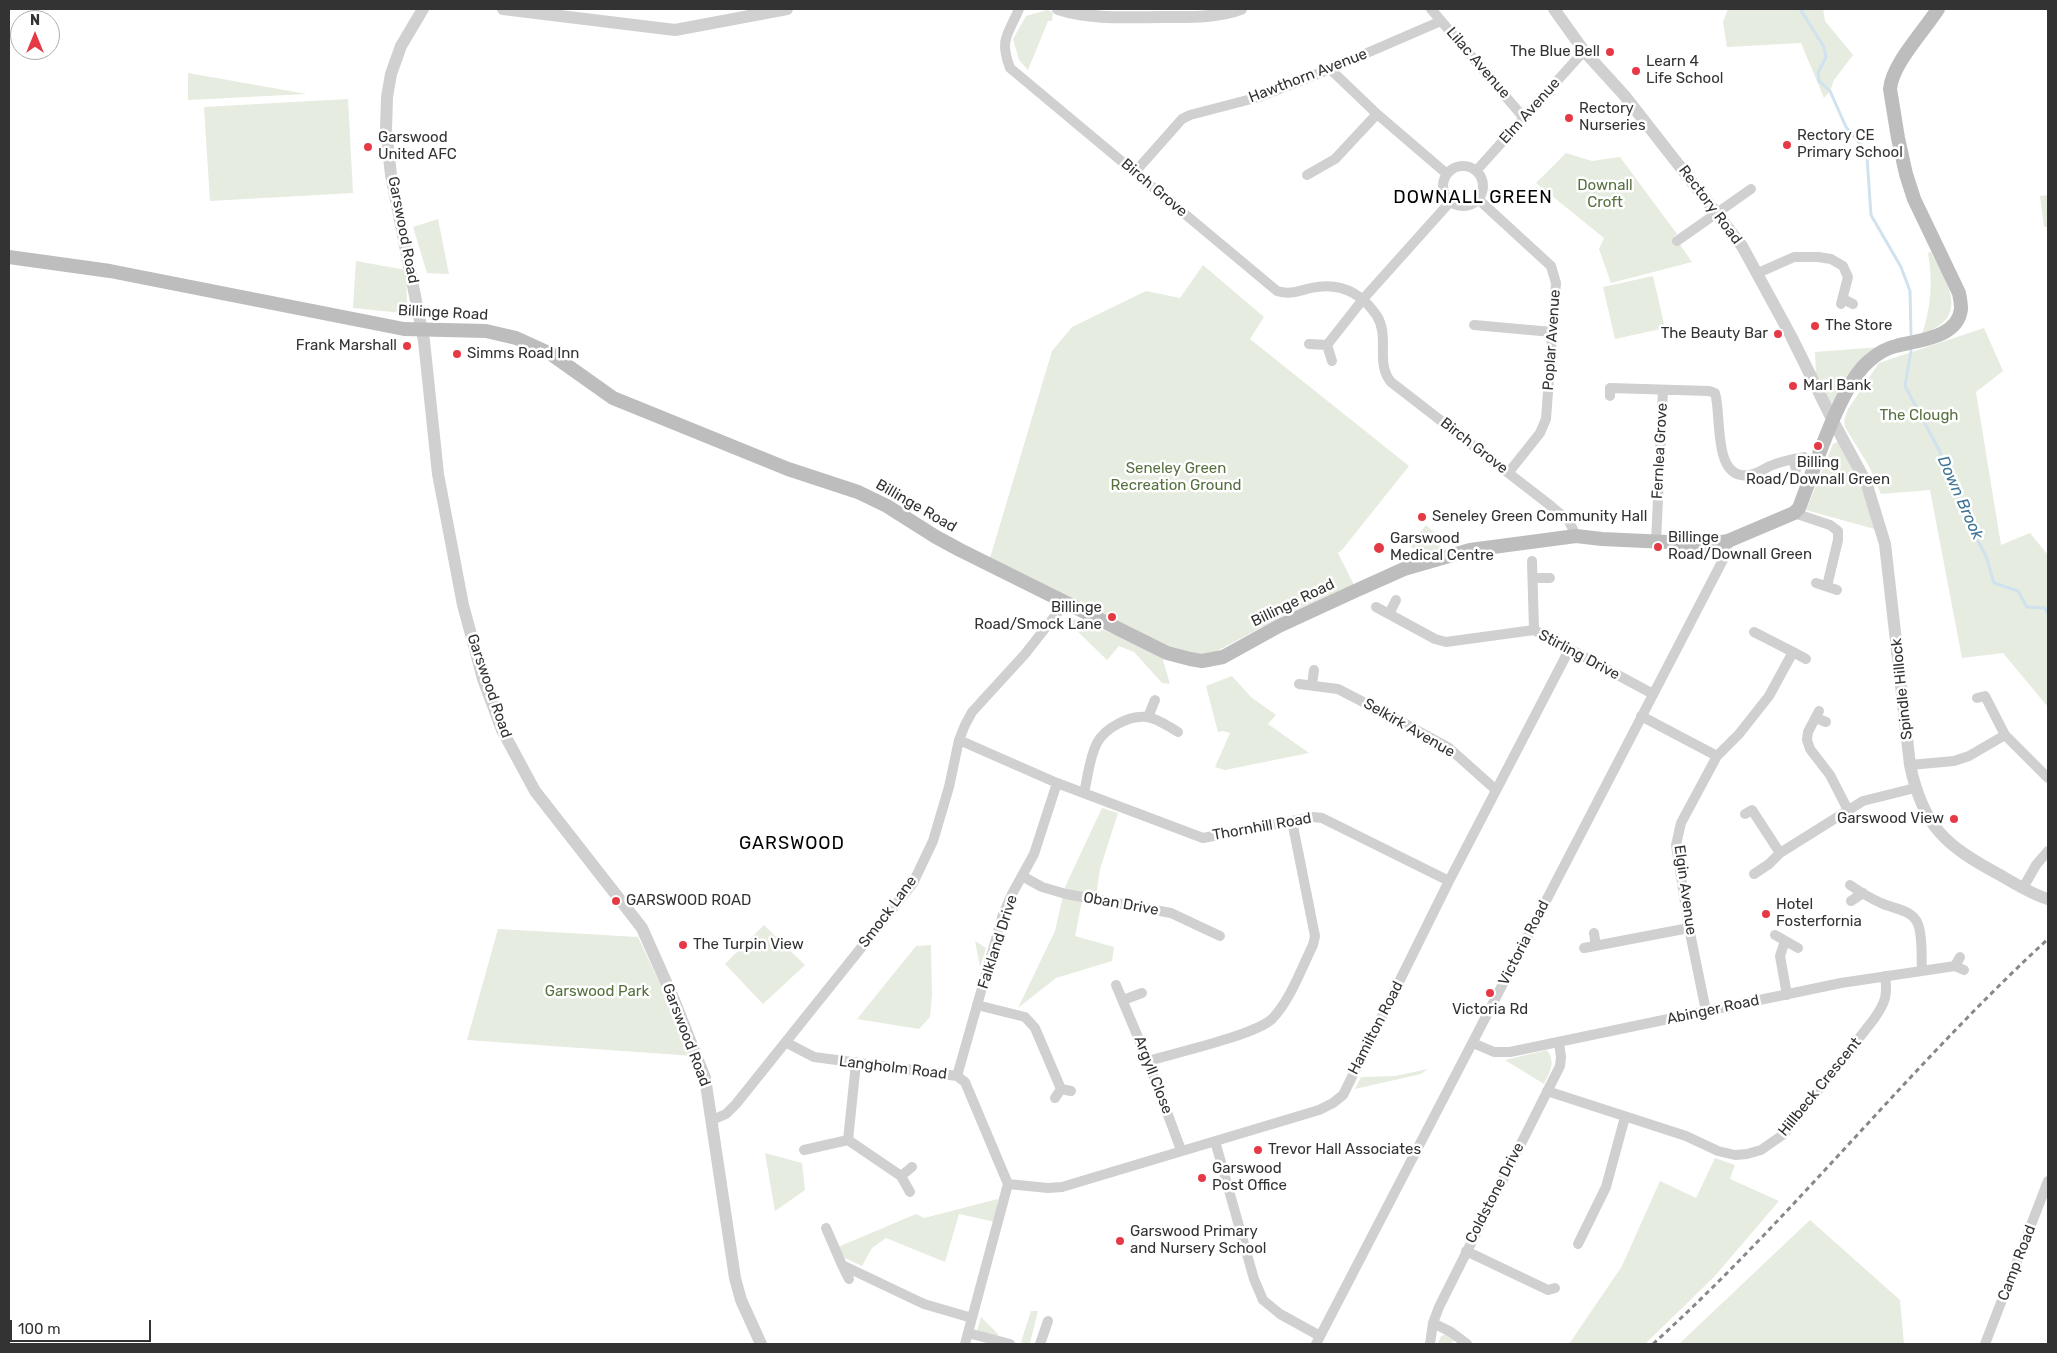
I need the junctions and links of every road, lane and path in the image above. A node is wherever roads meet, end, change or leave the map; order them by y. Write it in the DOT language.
graph roads {
  1 [pos="423,9"];
  2 [pos="503,9"];
  3 [pos="787,9"];
  4 [pos="1019,9"];
  5 [pos="1058,9"];
  6 [pos="1241,9"];
  7 [pos="1431,9"];
  8 [pos="1554,9"];
  9 [pos="1938,9"];
  10 [pos="1441,21"];
  11 [pos="1584,51"];
  12 [pos="1330,69"];
  13 [pos="1377,114"];
  14 [pos="1524,118"];
  15 [pos="1476,171"];
  16 [pos="1135,172"];
  17 [pos="1447,174"];
  18 [pos="1307,175"];
  19 [pos="1751,189"];
  20 [pos="1478,200"];
  21 [pos="1450,202"];
  22 [pos="1717,212"];
  23 [pos="1677,241"];
  24 [pos="9,257"];
  25 [pos="1758,273"];
  26 [pos="1364,298"];
  27 [pos="1853,304"];
  28 [pos="1474,325"];
  29 [pos="421,330"];
  30 [pos="1552,332"];
  31 [pos="1309,344"];
  32 [pos="1327,345"];
  33 [pos="1332,361"];
  34 [pos="1663,390"];
  35 [pos="1610,396"];
  36 [pos="1833,421"];
  37 [pos="1796,470"];
  38 [pos="1508,472"];
  39 [pos="1794,513"];
  40 [pos="1576,536"];
  41 [pos="1728,541"];
  42 [pos="1656,542"];
  43 [pos="1532,561"];
  44 [pos="1533,578"];
  45 [pos="1550,578"];
  46 [pos="1816,582"];
  47 [pos="1396,600"];
  48 [pos="1064,603"];
  49 [pos="1376,607"];
  50 [pos="1389,614"];
  51 [pos="1534,630"];
  52 [pos="1754,632"];
  53 [pos="1569,650"];
  54 [pos="1793,652"];
  55 [pos="1806,659"];
  56 [pos="1314,670"];
  57 [pos="1299,684"];
  58 [pos="1312,685"];
  59 [pos="1653,694"];
  60 [pos="1978,698"];
  61 [pos="1156,700"];
  62 [pos="1642,716"];
  63 [pos="1148,717"];
  64 [pos="1820,717"];
  65 [pos="1178,732"];
  66 [pos="2005,735"];
  67 [pos="959,740"];
  68 [pos="1717,756"];
  69 [pos="1910,765"];
  70 [pos="2048,778"];
  71 [pos="1057,783"];
  72 [pos="1915,788"];
  73 [pos="1496,790"];
  74 [pos="1084,793"];
  75 [pos="1749,809"];
  76 [pos="1848,810"];
  77 [pos="1292,821"];
  78 [pos="2048,851"];
  79 [pos="1780,853"];
  80 [pos="1754,874"];
  81 [pos="1022,876"];
  82 [pos="1449,881"];
  83 [pos="1850,885"];
  84 [pos="2023,888"];
  85 [pos="1863,893"];
  86 [pos="2048,900"];
  87 [pos="1851,901"];
  88 [pos="1689,928"];
  89 [pos="1594,933"];
  90 [pos="1776,934"];
  91 [pos="1220,935"];
  92 [pos="1785,941"];
  93 [pos="1596,946"];
  94 [pos="1584,948"];
  95 [pos="1798,948"];
  96 [pos="1960,965"];
  97 [pos="1922,971"];
  98 [pos="1885,976"];
  99 [pos="1116,985"];
  100 [pos="1142,993"];
  101 [pos="1787,995"];
  102 [pos="1123,1000"];
  103 [pos="977,1004"];
  104 [pos="1706,1012"];
  105 [pos="787,1043"];
  106 [pos="1473,1043"];
  107 [pos="1559,1043"];
  108 [pos="1148,1061"];
  109 [pos="856,1063"];
  110 [pos="957,1076"];
  111 [pos="1547,1091"];
  112 [pos="1055,1098"];
  113 [pos="1625,1117"];
  114 [pos="712,1120"];
  115 [pos="848,1140"];
  116 [pos="1215,1141"];
  117 [pos="804,1149"];
  118 [pos="1180,1150"];
  119 [pos="912,1167"];
  120 [pos="901,1176"];
  121 [pos="2048,1181"];
  122 [pos="1008,1184"];
  123 [pos="910,1192"];
  124 [pos="826,1228"];
  125 [pos="1578,1237"];
  126 [pos="1466,1251"];
  127 [pos="842,1265"];
  128 [pos="849,1279"];
  129 [pos="1551,1292"];
  130 [pos="972,1318"];
  131 [pos="1048,1321"];
  132 [pos="1433,1323"];
  133 [pos="968,1333"];
  134 [pos="1318,1340"];
  135 [pos="761,1344"];
  136 [pos="966,1344"];
  137 [pos="1010,1344"];
  138 [pos="1040,1344"];
  139 [pos="1430,1344"];
  140 [pos="1471,1344"];
  141 [pos="1985,1344"];
  1 -- 29 [label="street, Garswood Road"];
  2 -- 3 [label="street"];
  4 -- 16 [label="street, Birch Grove"];
  5 -- 6 [label="street"];
  7 -- 10 [label="street, Lilac Avenue"];
  8 -- 11 [label="street, Rectory Road"];
  9 -- 36 [label="main road"];
  10 -- 12 [label="street, Hawthorn Avenue"];
  10 -- 14 [label="street, Lilac Avenue"];
  11 -- 14 [label="street, Elm Avenue"];
  11 -- 22 [label="street, Rectory Road"];
  12 -- 13 [label="street"];
  12 -- 16 [label="street, Hawthorn Avenue"];
  13 -- 17 [label="street"];
  13 -- 18 [label="street"];
  14 -- 15 [label="street, Elm Avenue"];
  15 -- 17 [label="street"];
  15 -- 20 [label="street"];
  16 -- 26 [label="street, Birch Grove"];
  17 -- 21 [label="street"];
  19 -- 22 [label="street"];
  20 -- 21 [label="street"];
  20 -- 30 [label="street, Poplar Avenue"];
  21 -- 26 [label="street"];
  22 -- 23 [label="street"];
  22 -- 25 [label="street, Rectory Road"];
  24 -- 29 [label="main road, Billinge Road"];
  25 -- 27 [label="street"];
  25 -- 36 [label="street, Rectory Road"];
  26 -- 32 [label="street"];
  26 -- 38 [label="street, Birch Grove"];
  28 -- 30 [label="street"];
  29 -- 48 [label="main road, Billinge Road"];
  29 -- 114 [label="street, Garswood Road"];
  30 -- 38 [label="street, Poplar Avenue"];
  31 -- 32 [label="street"];
  32 -- 33 [label="street"];
  34 -- 35 [label="street, Fernlea Grove"];
  34 -- 37 [label="street, Fernlea Grove"];
  34 -- 42 [label="street, Fernlea Grove"];
  36 -- 39 [label="main road"];
  36 -- 69 [label="street, Spindle Hillock"];
  38 -- 40 [label="street, Birch Grove"];
  39 -- 41 [label="main road, Billinge Road"];
  39 -- 46 [label="street"];
  40 -- 42 [label="main road, Billinge Road"];
  40 -- 48 [label="main road, Billinge Road"];
  41 -- 42 [label="main road, Billinge Road"];
  41 -- 59 [label="street, Victoria Road"];
  43 -- 44 [label="street"];
  44 -- 45 [label="street"];
  44 -- 51 [label="street"];
  47 -- 50 [label="street"];
  48 -- 67 [label="street, Smock Lane"];
  49 -- 50 [label="street, Stirling Drive"];
  50 -- 51 [label="street, Stirling Drive"];
  51 -- 53 [label="street, Stirling Drive"];
  52 -- 54 [label="street"];
  53 -- 59 [label="street, Stirling Drive"];
  53 -- 73 [label="street, Hamilton Road"];
  54 -- 55 [label="street"];
  54 -- 68 [label="street, Elgin Avenue"];
  56 -- 58 [label="street"];
  57 -- 58 [label="street, Selkirk Avenue"];
  58 -- 73 [label="street, Selkirk Avenue"];
  59 -- 62 [label="street, Victoria Road"];
  60 -- 66 [label="street"];
  61 -- 63 [label="street"];
  62 -- 68 [label="street"];
  62 -- 106 [label="street, Victoria Road"];
  63 -- 65 [label="street"];
  63 -- 74 [label="street"];
  64 -- 76 [label="street"];
  66 -- 69 [label="street"];
  66 -- 70 [label="street"];
  67 -- 71 [label="street, Thornhill Road"];
  67 -- 105 [label="street, Smock Lane"];
  68 -- 88 [label="street, Elgin Avenue"];
  69 -- 72 [label="street, Spindle Hillock"];
  71 -- 74 [label="street, Thornhill Road"];
  71 -- 81 [label="street, Falkland Drive"];
  72 -- 76 [label="street"];
  72 -- 84 [label="street, Spindle Hillock"];
  73 -- 82 [label="street, Hamilton Road"];
  74 -- 77 [label="street, Thornhill Road"];
  75 -- 79 [label="street"];
  76 -- 79 [label="street"];
  77 -- 82 [label="street, Thornhill Road"];
  77 -- 108 [label="street"];
  78 -- 84 [label="street"];
  79 -- 80 [label="street"];
  81 -- 91 [label="street, Oban Drive"];
  81 -- 103 [label="street, Falkland Drive"];
  82 -- 116 [label="street, Hamilton Road"];
  83 -- 85 [label="street"];
  84 -- 86 [label="street, Spindle Hillock"];
  85 -- 87 [label="street"];
  85 -- 97 [label="street"];
  88 -- 93 [label="street"];
  88 -- 104 [label="street, Elgin Avenue"];
  89 -- 93 [label="street"];
  90 -- 92 [label="street"];
  92 -- 95 [label="street"];
  92 -- 101 [label="street"];
  93 -- 94 [label="street"];
  96 -- 97 [label="street, Abinger Road"];
  97 -- 98 [label="street, Abinger Road"];
  98 -- 101 [label="street, Abinger Road"];
  98 -- 113 [label="street, Hillbeck Crescent"];
  99 -- 102 [label="street, Argyll Close"];
  100 -- 102 [label="street"];
  101 -- 104 [label="street, Abinger Road"];
  102 -- 108 [label="street, Argyll Close"];
  103 -- 110 [label="street, Falkland Drive"];
  103 -- 112 [label="street"];
  104 -- 107 [label="street, Abinger Road"];
  105 -- 109 [label="street, Langholm Road"];
  105 -- 114 [label="street, Smock Lane"];
  106 -- 107 [label="street, Abinger Road"];
  106 -- 134 [label="street, Victoria Road"];
  107 -- 111 [label="street, Coldstone Drive"];
  108 -- 118 [label="street, Argyll Close"];
  109 -- 110 [label="street, Langholm Road"];
  109 -- 115 [label="street"];
  110 -- 122 [label="street, Langholm Road"];
  111 -- 113 [label="street, Hillbeck Crescent"];
  111 -- 126 [label="street, Coldstone Drive"];
  113 -- 125 [label="street"];
  114 -- 135 [label="street, Garswood Road"];
  115 -- 117 [label="street"];
  115 -- 120 [label="street"];
  116 -- 118 [label="street, Hamilton Road"];
  116 -- 134 [label="street"];
  118 -- 122 [label="street, Hamilton Road"];
  119 -- 120 [label="street"];
  120 -- 123 [label="street"];
  121 -- 141 [label="street, Camp Road"];
  122 -- 130 [label="street"];
  124 -- 127 [label="street"];
  126 -- 129 [label="street"];
  126 -- 132 [label="street, Coldstone Drive"];
  127 -- 128 [label="street"];
  127 -- 130 [label="street"];
  130 -- 133 [label="street"];
  131 -- 138 [label="street"];
  132 -- 139 [label="street, Coldstone Drive"];
  132 -- 140 [label="street"];
  133 -- 136 [label="street"];
  133 -- 137 [label="street"];
}
